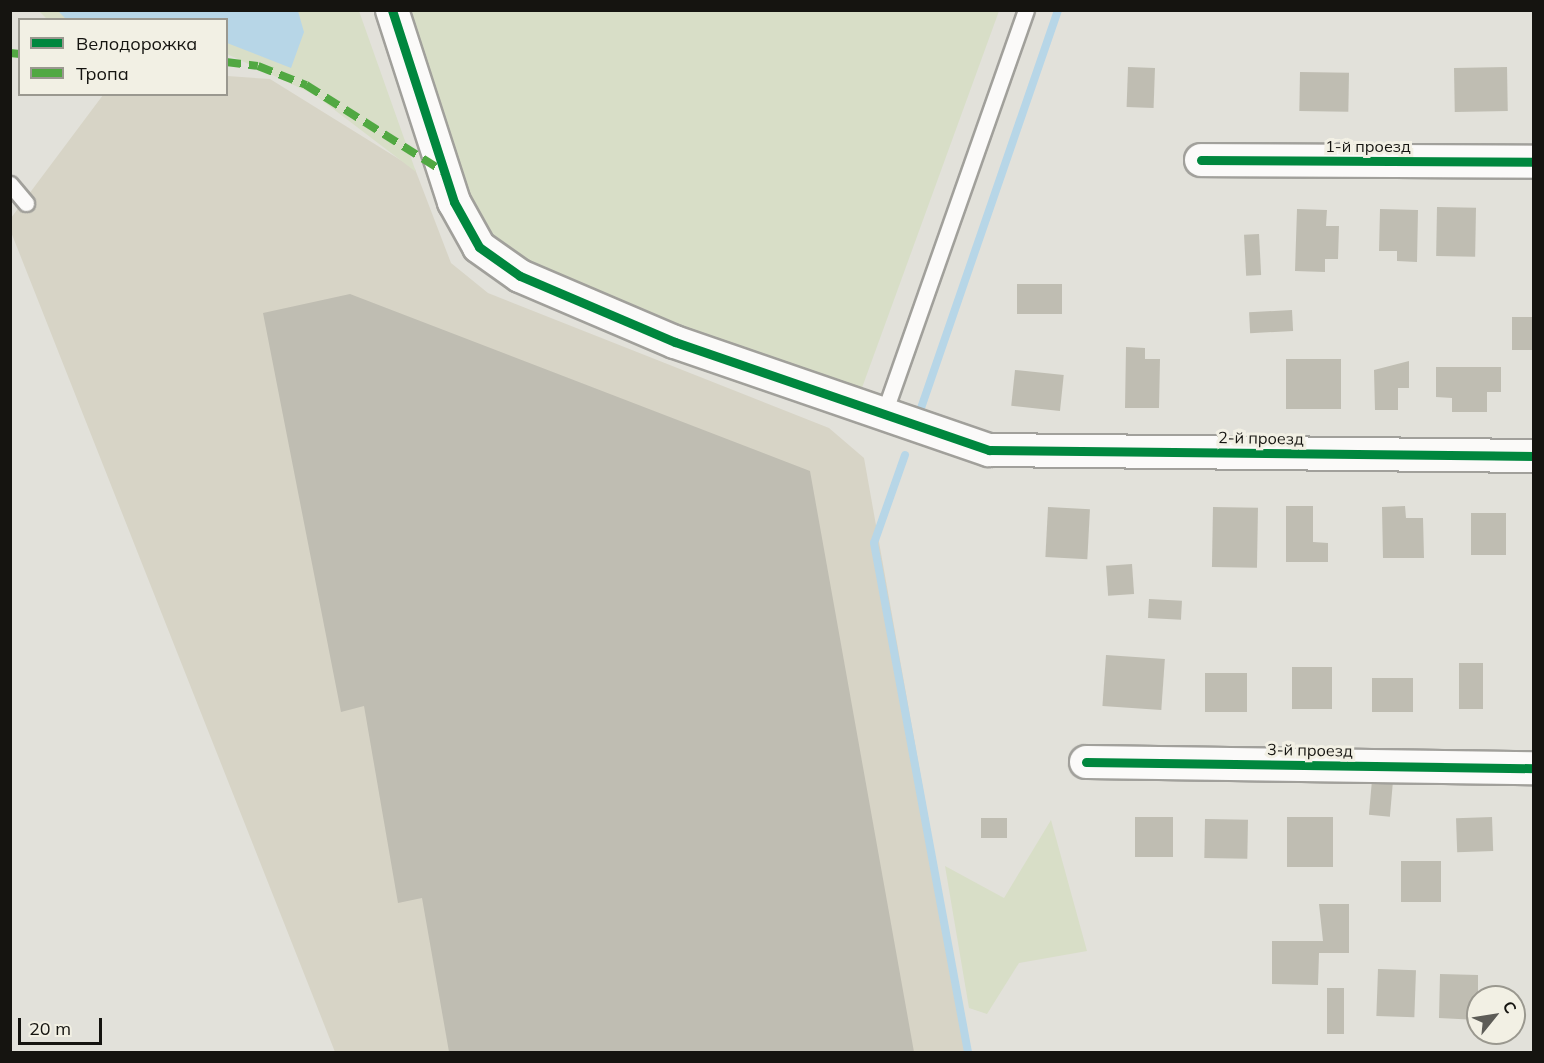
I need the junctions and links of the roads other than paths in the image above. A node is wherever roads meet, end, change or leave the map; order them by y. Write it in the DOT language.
graph roads {
  1 [pos="392,10"];
  2 [pos="1026,10"];
  3 [pos="1201,160"];
  4 [pos="1533,162"];
  5 [pos="10,184"];
  6 [pos="26,203"];
  7 [pos="883,416"];
  8 [pos="1533,456"];
  9 [pos="1086,762"];
  10 [pos="1533,768"];
  1 -- 7 [label="street, 2-й проезд"];
  2 -- 7 [label="lane"];
  3 -- 4 [label="street, 1-й проезд"];
  5 -- 6 [label="lane"];
  7 -- 8 [label="street, 2-й проезд"];
  9 -- 10 [label="street, 3-й проезд"];
}
